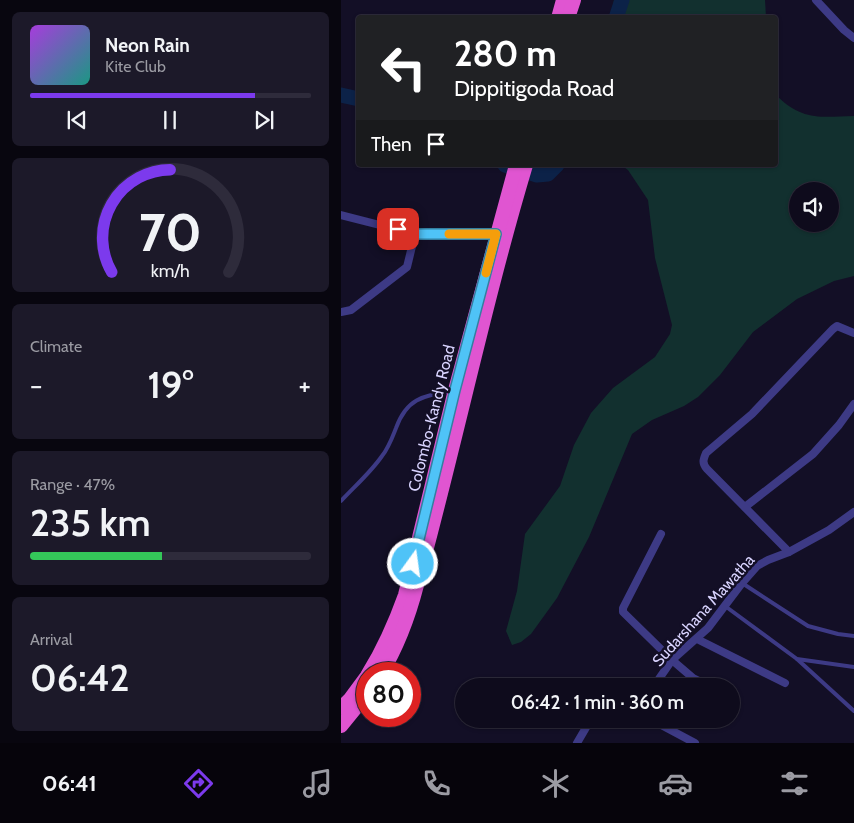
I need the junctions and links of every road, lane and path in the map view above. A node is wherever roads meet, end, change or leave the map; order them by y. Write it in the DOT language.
graph roads {
  1 [pos="563,0"];
  2 [pos="574,0"];
  3 [pos="816,0"];
  4 [pos="559,15"];
  5 [pos="569,15"];
  6 [pos="854,38"];
  7 [pos="516,167"];
  8 [pos="525,167"];
  9 [pos="516,182"];
  10 [pos="341,215"];
  11 [pos="415,234"];
  12 [pos="501,234"];
  13 [pos="341,312"];
  14 [pos="854,333"];
  15 [pos="455,390"];
  16 [pos="854,404"];
  17 [pos="341,501"];
  18 [pos="745,507"];
  19 [pos="854,512"];
  20 [pos="661,534"];
  21 [pos="789,552"];
  22 [pos="742,583"];
  23 [pos="725,606"];
  24 [pos="854,636"];
  25 [pos="697,639"];
  26 [pos="797,659"];
  27 [pos="671,660"];
  28 [pos="376,662"];
  29 [pos="387,662"];
  30 [pos="854,667"];
  31 [pos="659,678"];
  32 [pos="693,678"];
  33 [pos="785,683"];
  34 [pos="356,691"];
  35 [pos="341,708"];
  36 [pos="356,708"];
  37 [pos="854,711"];
  38 [pos="341,726"];
  39 [pos="586,728"];
  40 [pos="667,728"];
  41 [pos="577,743"];
  42 [pos="695,743"];
  1 -- 4 [label="highway"];
  2 -- 5 [label="highway"];
  3 -- 6 [label="street"];
  7 -- 9 [label="highway, Colombo-Kandy Road"];
  8 -- 9 [label="highway, Colombo-Kandy Road"];
  9 -- 12 [label="highway, Colombo-Kandy Road"];
  10 -- 11 [label="street"];
  11 -- 12 [label="street"];
  11 -- 13 [label="street"];
  12 -- 15 [label="highway, Colombo-Kandy Road"];
  12 -- 29 [label="highway, Colombo-Kandy Road"];
  14 -- 18 [label="street"];
  15 -- 17 [label="lane"];
  15 -- 28 [label="highway, Colombo-Kandy Road"];
  16 -- 18 [label="street"];
  18 -- 21 [label="street"];
  19 -- 21 [label="street, Sudarshana Mawatha"];
  20 -- 27 [label="street"];
  21 -- 22 [label="street, Sudarshana Mawatha"];
  22 -- 23 [label="street, Sudarshana Mawatha"];
  22 -- 24 [label="lane"];
  23 -- 25 [label="street, Sudarshana Mawatha"];
  23 -- 26 [label="lane"];
  25 -- 27 [label="street, Sudarshana Mawatha"];
  25 -- 33 [label="street"];
  26 -- 30 [label="lane"];
  26 -- 37 [label="lane"];
  27 -- 31 [label="street, Sudarshana Mawatha"];
  27 -- 32 [label="street"];
  34 -- 35 [label="highway, Colombo-Kandy Road"];
  36 -- 38 [label="highway"];
  39 -- 41 [label="street"];
  40 -- 42 [label="street"];
}
